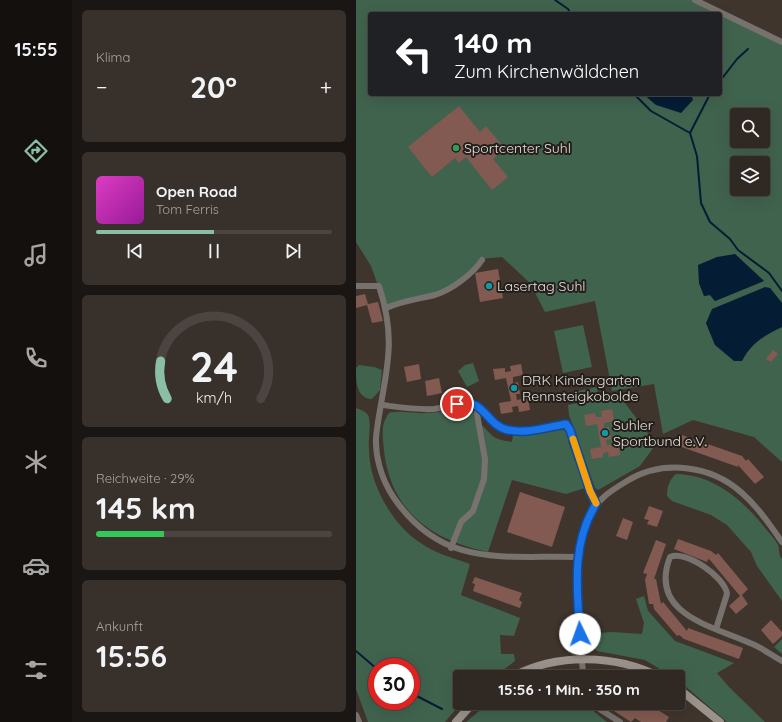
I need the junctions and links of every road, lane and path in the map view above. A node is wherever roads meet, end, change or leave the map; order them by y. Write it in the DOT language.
graph roads {
  1 [pos="695,0"];
  2 [pos="720,12"];
  3 [pos="722,13"];
  4 [pos="782,42"];
  5 [pos="482,260"];
  6 [pos="356,286"];
  7 [pos="386,308"];
  8 [pos="382,404"];
  9 [pos="478,406"];
  10 [pos="596,504"];
  11 [pos="782,542"];
  12 [pos="451,548"];
  13 [pos="577,557"];
  14 [pos="716,629"];
  15 [pos="582,659"];
  16 [pos="782,661"];
  17 [pos="530,670"];
  18 [pos="583,670"];
  19 [pos="644,670"];
  20 [pos="685,694"];
  21 [pos="467,710"];
  22 [pos="600,710"];
  23 [pos="356,715"];
  24 [pos="359,722"];
  25 [pos="456,722"];
  26 [pos="620,722"];
  27 [pos="720,722"];
  1 -- 2 [label="street"];
  3 -- 4 [label="street"];
  5 -- 7 [label="street"];
  6 -- 7 [label="street"];
  7 -- 8 [label="street"];
  8 -- 9 [label="street"];
  8 -- 12 [label="street"];
  9 -- 10 [label="street"];
  9 -- 12 [label="street"];
  10 -- 11 [label="street"];
  10 -- 13 [label="street"];
  12 -- 13 [label="street"];
  13 -- 15 [label="street"];
  14 -- 14 [label="street"];
  14 -- 16 [label="street"];
  15 -- 17 [label="street"];
  15 -- 18 [label="street"];
  15 -- 19 [label="street"];
  20 -- 27 [label="street"];
  21 -- 25 [label="street"];
  22 -- 26 [label="street"];
  23 -- 24 [label="street"];
}
